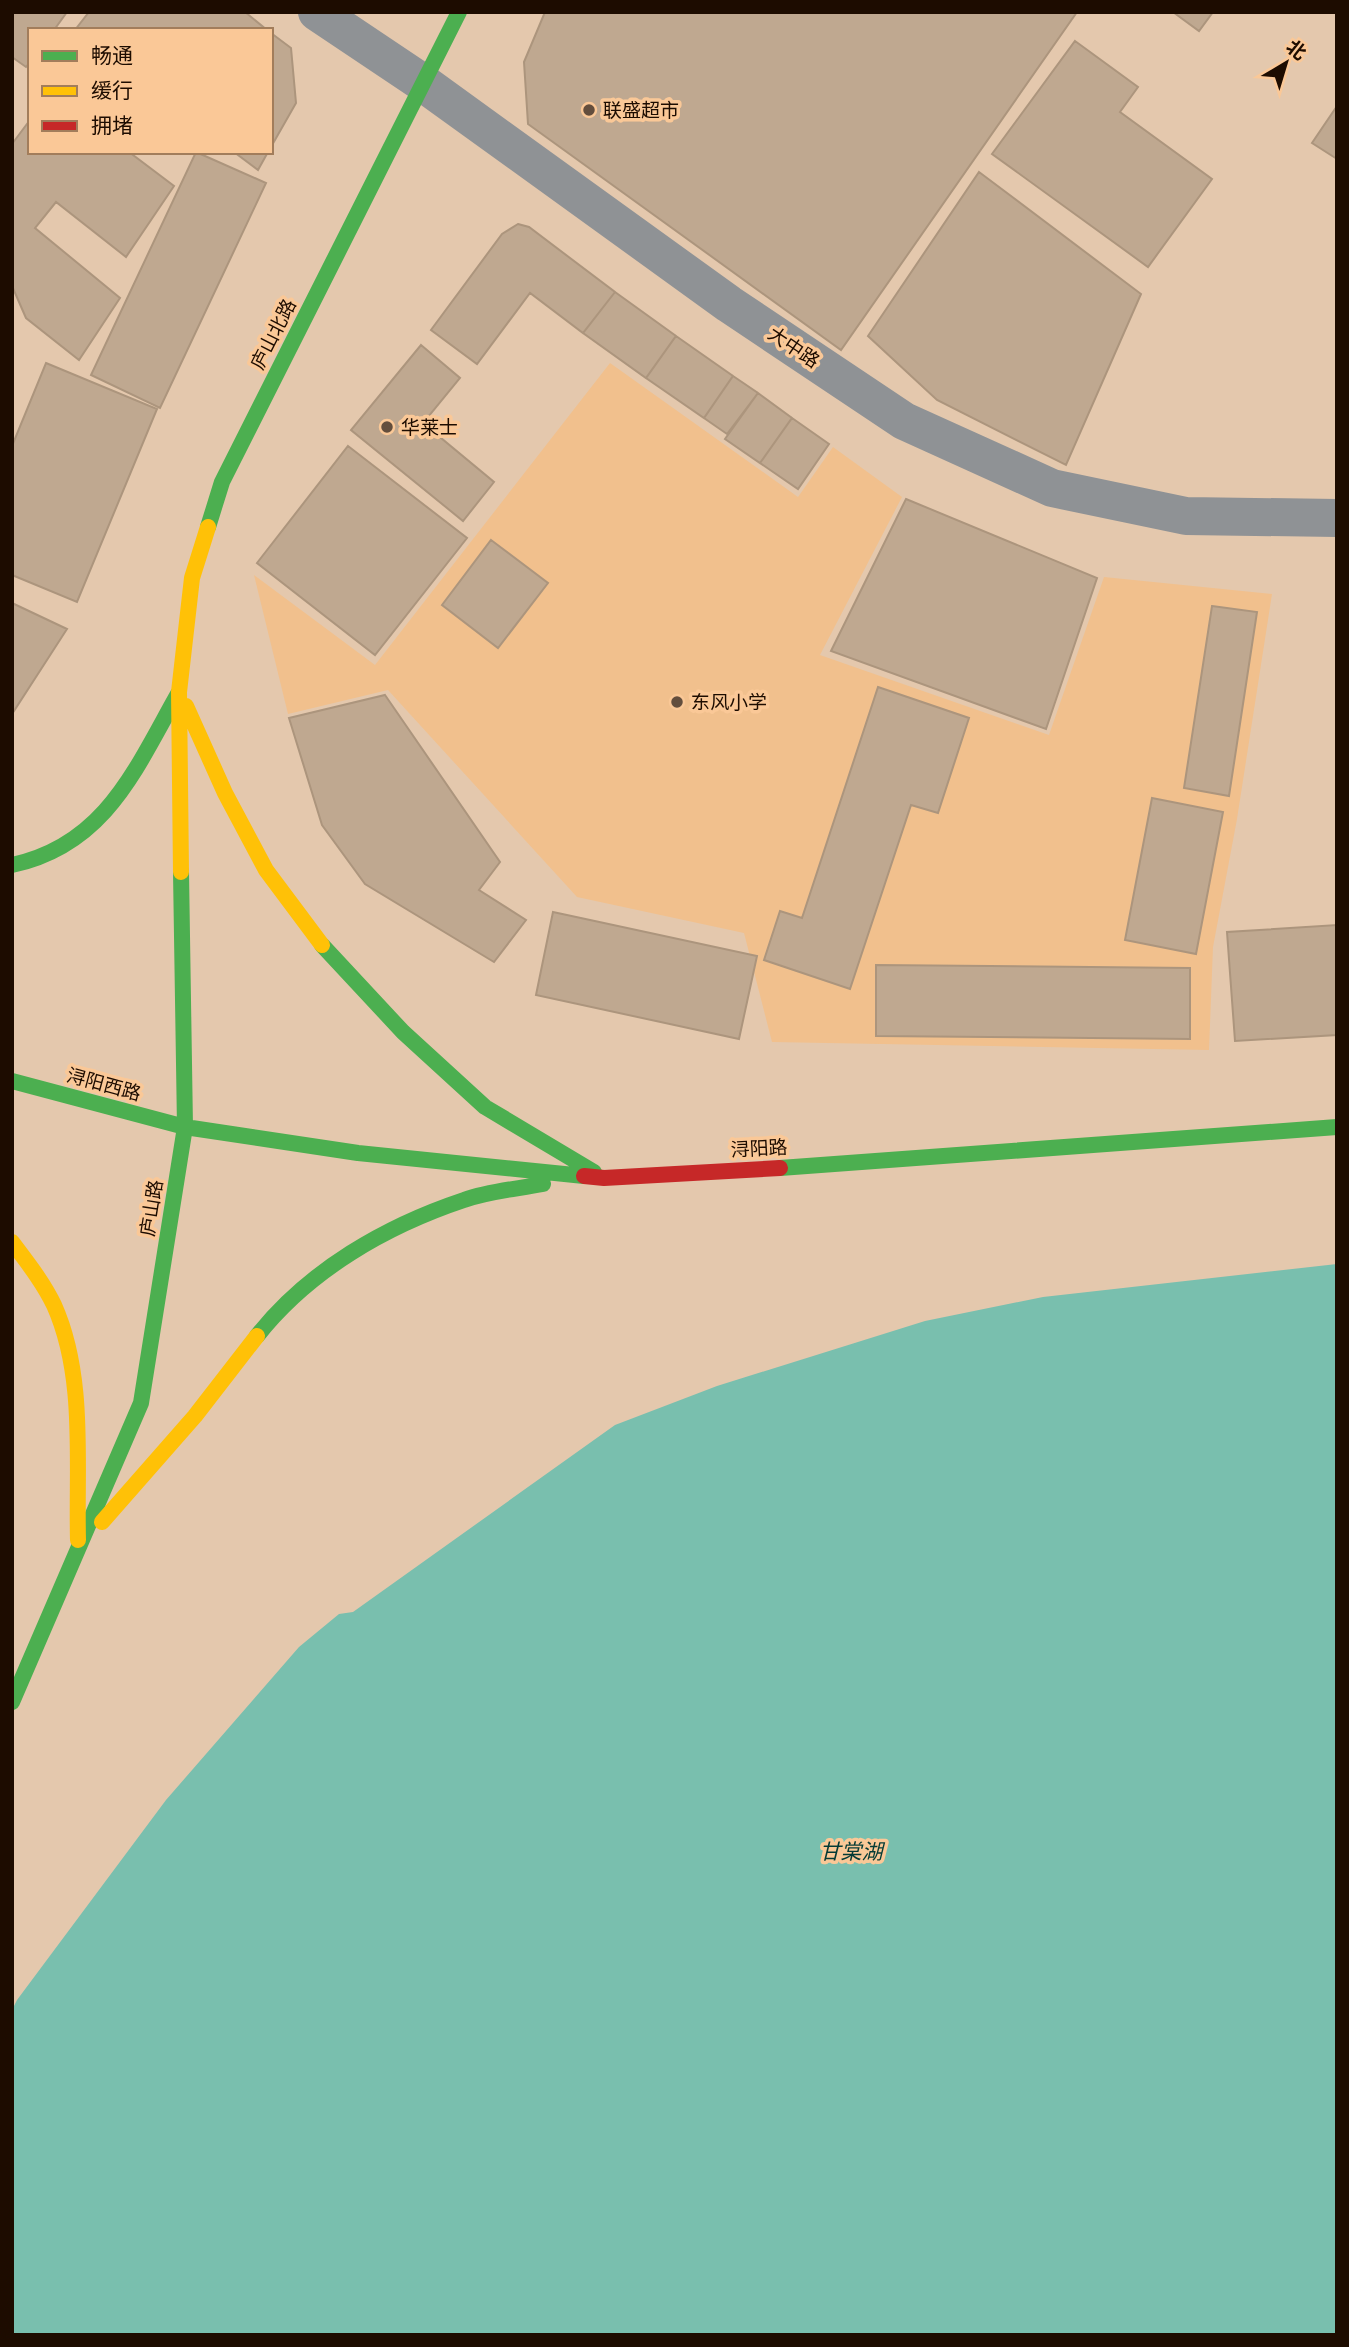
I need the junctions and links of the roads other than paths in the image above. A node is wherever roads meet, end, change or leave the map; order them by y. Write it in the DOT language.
graph roads {
  1 [pos="317,12"];
  2 [pos="459,12"];
  3 [pos="423,83"];
  4 [pos="1337,518"];
  5 [pos="179,692"];
  6 [pos="12,865"];
  7 [pos="12,1081"];
  8 [pos="186,1127"];
  9 [pos="1337,1127"];
  10 [pos="604,1178"];
  11 [pos="12,1242"];
  12 [pos="78,1550"];
  13 [pos="12,1702"];
  1 -- 3 [label="street, 大中路"];
  2 -- 3 [label="main road, 庐山北路"];
  3 -- 4 [label="street, 大中路"];
  3 -- 5 [label="main road, 庐山北路"];
  5 -- 6 [label="main road"];
  5 -- 8 [label="main road, 庐山路"];
  5 -- 10 [label="main road"];
  7 -- 8 [label="main road, 浔阳西路"];
  8 -- 10 [label="main road, 浔阳路"];
  8 -- 12 [label="main road, 庐山路"];
  9 -- 10 [label="main road, 浔阳路"];
  10 -- 12 [label="main road"];
  11 -- 12 [label="main road"];
  12 -- 13 [label="main road, 庐山路"];
}
